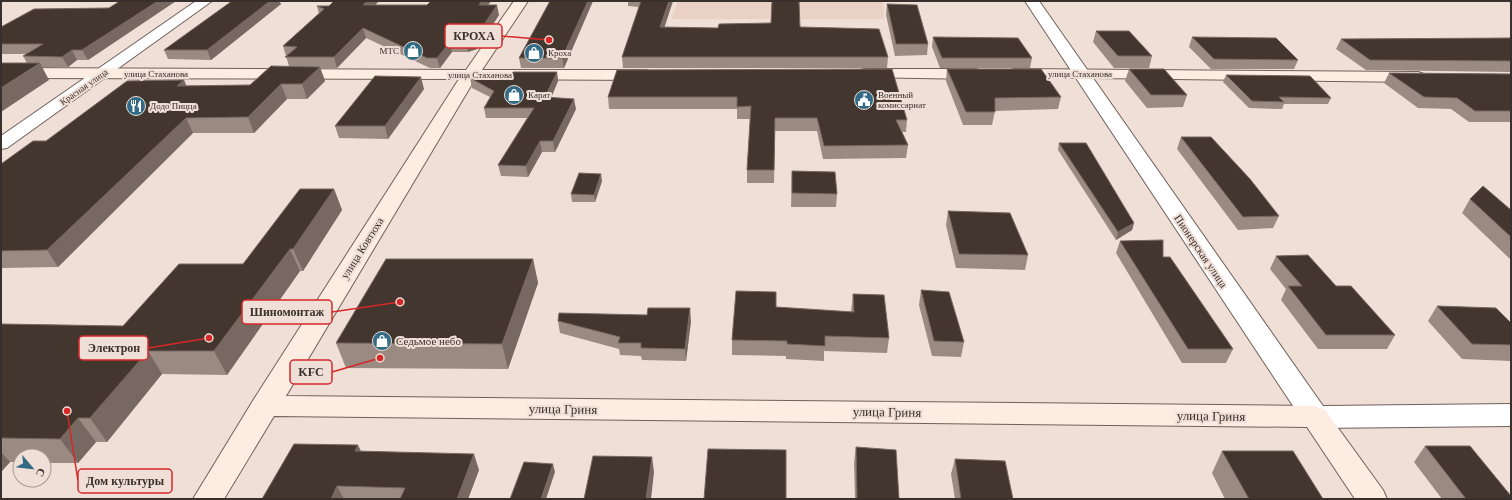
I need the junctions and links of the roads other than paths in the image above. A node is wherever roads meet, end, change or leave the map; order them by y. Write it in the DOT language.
graph roads {
  1 [pos="205,1"];
  2 [pos="521,1"];
  3 [pos="1032,1"];
  4 [pos="1,73"];
  5 [pos="104,74"];
  6 [pos="850,74"];
  7 [pos="1080,74"];
  8 [pos="470,75"];
  9 [pos="660,75"];
  10 [pos="1431,77"];
  11 [pos="1,144"];
  12 [pos="264,406"];
  13 [pos="1511,415"];
  14 [pos="1315,417"];
  15 [pos="208,499"];
  16 [pos="1372,499"];
  1 -- 5 [label="street, Красная улица"];
  2 -- 8 [label="street, улица Ковтюха"];
  3 -- 7 [label="street, Пионерская улица"];
  4 -- 5 [label="street, улица Стаханова"];
  5 -- 8 [label="street, улица Стаханова"];
  5 -- 11 [label="street, Красная улица"];
  6 -- 7 [label="street, улица Стаханова"];
  7 -- 10 [label="street, улица Стаханова"];
  7 -- 14 [label="street, Пионерская улица"];
  8 -- 9 [label="street, улица Стаханова"];
  8 -- 12 [label="street, улица Ковтюха"];
  12 -- 14 [label="street, улица Гриня"];
  12 -- 15 [label="street, улица Ковтюха"];
  13 -- 14 [label="street, улица Гриня"];
  14 -- 16 [label="street, Пионерская улица"];
}
